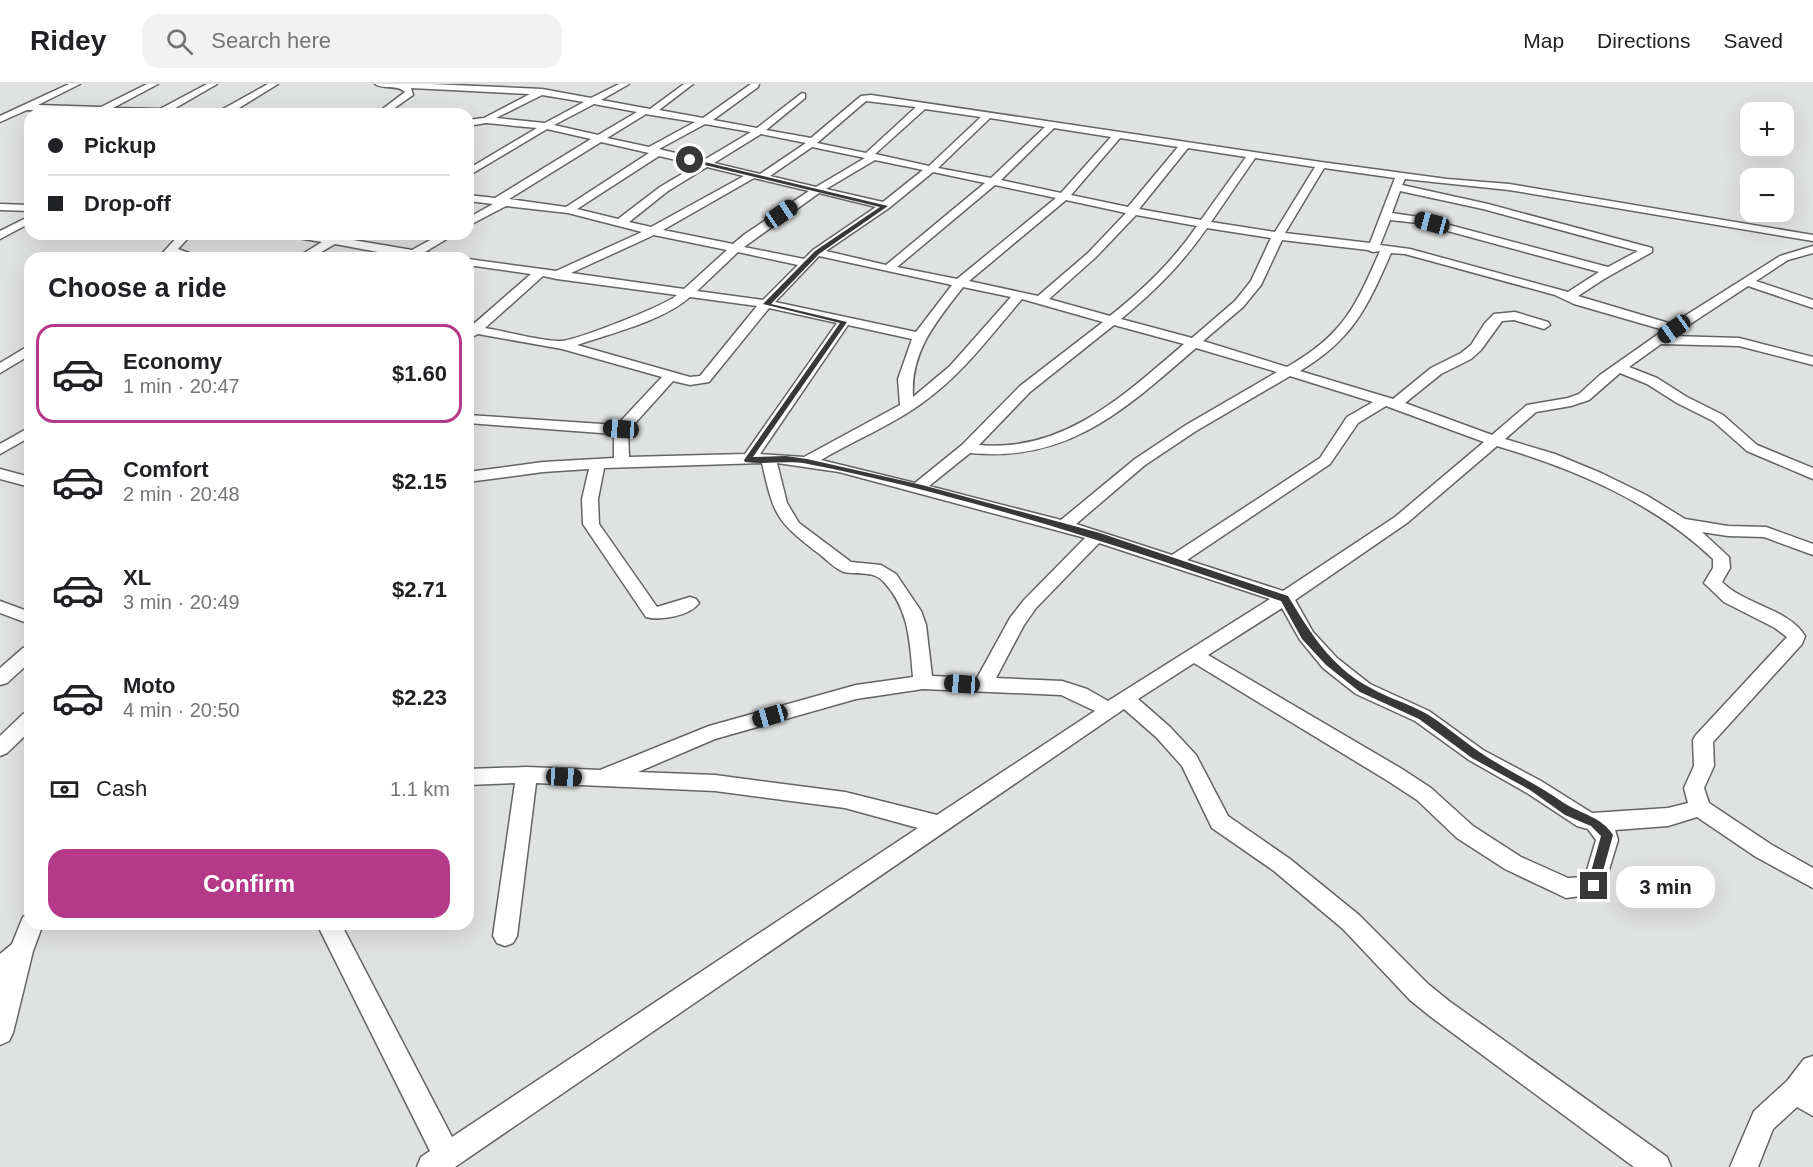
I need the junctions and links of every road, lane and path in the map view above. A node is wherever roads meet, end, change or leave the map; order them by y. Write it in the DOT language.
graph roads {
  1 [pos="48,84"];
  2 [pos="154,84"];
  3 [pos="213,84"];
  4 [pos="274,84"];
  5 [pos="379,84"];
  6 [pos="558,84"];
  7 [pos="624,84"];
  8 [pos="688,84"];
  9 [pos="74,85"];
  10 [pos="398,85"];
  11 [pos="755,85"];
  12 [pos="542,92"];
  13 [pos="801,96"];
  14 [pos="594,101"];
  15 [pos="923,106"];
  16 [pos="26,107"];
  17 [pos="45,108"];
  18 [pos="107,108"];
  19 [pos="170,108"];
  20 [pos="233,108"];
  21 [pos="389,108"];
  22 [pos="647,112"];
  23 [pos="989,115"];
  24 [pos="0,119"];
  25 [pos="486,120"];
  26 [pos="474,122"];
  27 [pos="702,122"];
  28 [pos="1052,125"];
  29 [pos="546,126"];
  30 [pos="758,132"];
  31 [pos="1118,135"];
  32 [pos="599,137"];
  33 [pos="811,142"];
  34 [pos="1185,145"];
  35 [pos="654,151"];
  36 [pos="1253,154"];
  37 [pos="871,156"];
  38 [pos="706,164"];
  39 [pos="1321,165"];
  40 [pos="932,168"];
  41 [pos="474,169"];
  42 [pos="757,176"];
  43 [pos="1398,181"];
  44 [pos="993,182"];
  45 [pos="817,190"];
  46 [pos="1063,197"];
  47 [pos="474,198"];
  48 [pos="502,200"];
  49 [pos="885,206"];
  50 [pos="0,207"];
  51 [pos="24,208"];
  52 [pos="568,210"];
  53 [pos="1134,211"];
  54 [pos="1386,216"];
  55 [pos="474,219"];
  56 [pos="24,222"];
  57 [pos="1204,223"];
  58 [pos="620,224"];
  59 [pos="653,231"];
  60 [pos="0,236"];
  61 [pos="1278,236"];
  62 [pos="1813,238"];
  63 [pos="181,240"];
  64 [pos="333,240"];
  65 [pos="343,240"];
  66 [pos="438,240"];
  67 [pos="340,241"];
  68 [pos="733,249"];
  69 [pos="1380,249"];
  70 [pos="1813,249"];
  71 [pos="171,252"];
  72 [pos="315,252"];
  73 [pos="391,252"];
  74 [pos="417,252"];
  75 [pos="812,258"];
  76 [pos="1784,258"];
  77 [pos="474,263"];
  78 [pos="1813,264"];
  79 [pos="888,269"];
  80 [pos="1609,271"];
  81 [pos="540,273"];
  82 [pos="557,275"];
  83 [pos="961,282"];
  84 [pos="1747,282"];
  85 [pos="686,293"];
  86 [pos="1019,295"];
  87 [pos="1569,297"];
  88 [pos="1040,300"];
  89 [pos="766,304"];
  90 [pos="1813,304"];
  91 [pos="1110,321"];
  92 [pos="844,322"];
  93 [pos="1544,325"];
  94 [pos="474,330"];
  95 [pos="474,332"];
  96 [pos="1667,334"];
  97 [pos="919,337"];
  98 [pos="1195,343"];
  99 [pos="564,345"];
  100 [pos="24,354"];
  101 [pos="1813,361"];
  102 [pos="1619,368"];
  103 [pos="0,369"];
  104 [pos="1291,371"];
  105 [pos="670,376"];
  106 [pos="1390,403"];
  107 [pos="907,406"];
  108 [pos="474,419"];
  109 [pos="621,429"];
  110 [pos="24,435"];
  111 [pos="1493,440"];
  112 [pos="967,448"];
  113 [pos="0,450"];
  114 [pos="768,458"];
  115 [pos="748,460"];
  116 [pos="622,462"];
  117 [pos="807,462"];
  118 [pos="597,465"];
  119 [pos="0,474"];
  120 [pos="1813,474"];
  121 [pos="474,476"];
  122 [pos="24,480"];
  123 [pos="919,487"];
  124 [pos="1681,523"];
  125 [pos="1064,526"];
  126 [pos="1097,535"];
  127 [pos="1813,550"];
  128 [pos="1175,561"];
  129 [pos="1285,598"];
  130 [pos="690,603"];
  131 [pos="0,607"];
  132 [pos="24,616"];
  133 [pos="1194,655"];
  134 [pos="24,657"];
  135 [pos="0,678"];
  136 [pos="923,682"];
  137 [pos="982,686"];
  138 [pos="1117,704"];
  139 [pos="24,725"];
  140 [pos="0,748"];
  141 [pos="527,776"];
  142 [pos="474,777"];
  143 [pos="600,779"];
  144 [pos="1700,808"];
  145 [pos="1595,823"];
  146 [pos="941,825"];
  147 [pos="1813,879"];
  148 [pos="29,930"];
  149 [pos="332,930"];
  150 [pos="505,936"];
  151 [pos="21,951"];
  152 [pos="0,969"];
  153 [pos="0,1033"];
  154 [pos="1813,1068"];
  155 [pos="1804,1097"];
  156 [pos="439,1162"];
  157 [pos="1657,1167"];
  158 [pos="1744,1167"];
  1 -- 9 [label="street"];
  2 -- 18 [label="street"];
  3 -- 19 [label="street"];
  4 -- 20 [label="street"];
  5 -- 10 [label="street"];
  6 -- 12 [label="street"];
  7 -- 14 [label="street"];
  8 -- 22 [label="street"];
  9 -- 16 [label="street"];
  10 -- 12 [label="street"];
  10 -- 21 [label="street"];
  11 -- 27 [label="street"];
  12 -- 14 [label="street"];
  12 -- 25 [label="street"];
  13 -- 30 [label="street"];
  14 -- 22 [label="street"];
  14 -- 29 [label="street"];
  15 -- 23 [label="street"];
  15 -- 33 [label="street"];
  15 -- 37 [label="street"];
  16 -- 17 [label="street"];
  16 -- 24 [label="street"];
  22 -- 27 [label="street"];
  22 -- 32 [label="street"];
  23 -- 28 [label="street"];
  23 -- 40 [label="street"];
  25 -- 26 [label="street"];
  25 -- 29 [label="street"];
  27 -- 30 [label="street"];
  27 -- 35 [label="street"];
  28 -- 31 [label="street"];
  28 -- 44 [label="street"];
  29 -- 32 [label="street"];
  29 -- 41 [label="street"];
  30 -- 33 [label="street"];
  30 -- 38 [label="street"];
  31 -- 34 [label="street"];
  31 -- 46 [label="street"];
  32 -- 35 [label="street"];
  32 -- 48 [label="street"];
  33 -- 37 [label="street"];
  33 -- 42 [label="street"];
  34 -- 36 [label="street"];
  34 -- 53 [label="street"];
  35 -- 38 [label="street"];
  35 -- 52 [label="street"];
  36 -- 39 [label="street"];
  36 -- 57 [label="street"];
  37 -- 40 [label="street"];
  37 -- 45 [label="street"];
  38 -- 42 [label="street"];
  38 -- 58 [label="street"];
  39 -- 43 [label="street"];
  39 -- 61 [label="street"];
  40 -- 44 [label="street"];
  40 -- 49 [label="street"];
  42 -- 45 [label="street"];
  42 -- 59 [label="street"];
  43 -- 54 [label="street"];
  43 -- 62 [label="street"];
  43 -- 80 [label="street"];
  44 -- 46 [label="street"];
  44 -- 79 [label="street"];
  45 -- 49 [label="street"];
  45 -- 68 [label="street"];
  46 -- 53 [label="street"];
  46 -- 83 [label="street"];
  47 -- 48 [label="street"];
  48 -- 52 [label="street"];
  48 -- 55 [label="street"];
  49 -- 75 [label="street"];
  50 -- 51 [label="street"];
  52 -- 58 [label="street"];
  53 -- 57 [label="street"];
  53 -- 88 [label="street"];
  54 -- 69 [label="street"];
  54 -- 80 [label="street"];
  56 -- 60 [label="street"];
  57 -- 61 [label="street"];
  57 -- 91 [label="street"];
  58 -- 59 [label="street"];
  59 -- 68 [label="street"];
  59 -- 82 [label="street"];
  61 -- 69 [label="street"];
  61 -- 98 [label="street"];
  63 -- 71 [label="street"];
  64 -- 67 [label="street"];
  65 -- 67 [label="street"];
  66 -- 74 [label="street"];
  67 -- 72 [label="street"];
  67 -- 73 [label="street"];
  68 -- 75 [label="street"];
  68 -- 85 [label="street"];
  69 -- 87 [label="street"];
  69 -- 104 [label="street"];
  70 -- 76 [label="street"];
  75 -- 79 [label="street"];
  75 -- 89 [label="street"];
  76 -- 78 [label="street"];
  76 -- 84 [label="street"];
  77 -- 81 [label="street"];
  79 -- 83 [label="street"];
  80 -- 87 [label="street"];
  81 -- 82 [label="street"];
  81 -- 94 [label="street"];
  82 -- 85 [label="street"];
  83 -- 86 [label="street"];
  83 -- 97 [label="street"];
  84 -- 90 [label="street"];
  84 -- 96 [label="street"];
  85 -- 89 [label="street"];
  85 -- 99 [label="street"];
  86 -- 88 [label="street"];
  86 -- 107 [label="street"];
  87 -- 96 [label="street"];
  88 -- 91 [label="street"];
  89 -- 92 [label="street"];
  89 -- 105 [label="street"];
  91 -- 98 [label="street"];
  91 -- 112 [label="street"];
  92 -- 97 [label="street"];
  92 -- 115 [label="street"];
  93 -- 106 [label="street"];
  95 -- 99 [label="street"];
  96 -- 101 [label="street"];
  96 -- 102 [label="street"];
  97 -- 107 [label="street"];
  98 -- 104 [label="street"];
  98 -- 112 [label="street"];
  99 -- 105 [label="street"];
  100 -- 103 [label="street"];
  102 -- 111 [label="street"];
  102 -- 120 [label="street"];
  104 -- 106 [label="street"];
  104 -- 125 [label="street"];
  105 -- 109 [label="street"];
  106 -- 111 [label="street"];
  106 -- 128 [label="street"];
  107 -- 117 [label="street"];
  108 -- 109 [label="street"];
  109 -- 116 [label="street"];
  110 -- 113 [label="street"];
  111 -- 124 [label="street"];
  111 -- 129 [label="street"];
  112 -- 123 [label="street"];
  114 -- 115 [label="street"];
  114 -- 117 [label="street"];
  114 -- 136 [label="street"];
  115 -- 116 [label="street"];
  116 -- 118 [label="street"];
  117 -- 123 [label="street"];
  118 -- 121 [label="street"];
  118 -- 130 [label="street"];
  119 -- 122 [label="street"];
  123 -- 125 [label="street"];
  124 -- 127 [label="street"];
  124 -- 144 [label="street"];
  125 -- 126 [label="street"];
  126 -- 128 [label="street"];
  126 -- 137 [label="street"];
  128 -- 129 [label="street"];
  129 -- 133 [label="street"];
  129 -- 145 [label="street"];
  131 -- 132 [label="street"];
  133 -- 138 [label="street"];
  133 -- 145 [label="street"];
  134 -- 135 [label="street"];
  136 -- 137 [label="street"];
  136 -- 143 [label="street"];
  137 -- 138 [label="street"];
  138 -- 146 [label="street"];
  138 -- 157 [label="street"];
  139 -- 140 [label="street"];
  141 -- 142 [label="street"];
  141 -- 143 [label="street"];
  141 -- 150 [label="street"];
  143 -- 146 [label="street"];
  144 -- 145 [label="street"];
  144 -- 147 [label="street"];
  146 -- 156 [label="street"];
  148 -- 151 [label="street"];
  149 -- 156 [label="street"];
  151 -- 152 [label="street"];
  151 -- 153 [label="street"];
  154 -- 155 [label="street"];
  155 -- 158 [label="street"];
}
